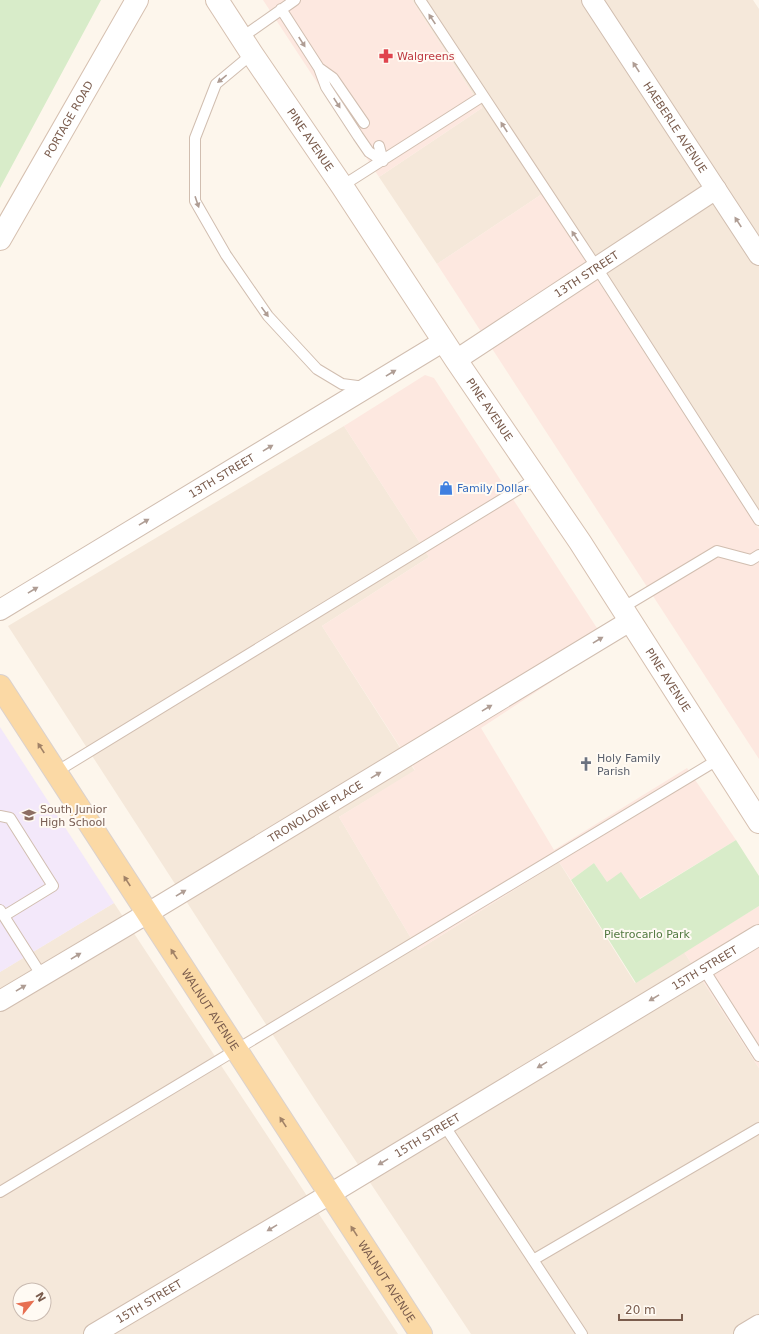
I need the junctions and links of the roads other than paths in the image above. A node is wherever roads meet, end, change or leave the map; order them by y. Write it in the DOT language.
graph roads {
  1 [pos="137,0"];
  2 [pos="217,0"];
  3 [pos="294,0"];
  4 [pos="420,0"];
  5 [pos="592,0"];
  6 [pos="282,9"];
  7 [pos="247,46"];
  8 [pos="319,68"];
  9 [pos="483,96"];
  10 [pos="364,123"];
  11 [pos="379,146"];
  12 [pos="383,161"];
  13 [pos="342,186"];
  14 [pos="716,189"];
  15 [pos="0,240"];
  16 [pos="759,255"];
  17 [pos="597,268"];
  18 [pos="444,341"];
  19 [pos="456,360"];
  20 [pos="367,388"];
  21 [pos="537,478"];
  22 [pos="759,520"];
  23 [pos="759,555"];
  24 [pos="0,610"];
  25 [pos="626,614"];
  26 [pos="0,686"];
  27 [pos="719,759"];
  28 [pos="56,772"];
  29 [pos="0,816"];
  30 [pos="759,822"];
  31 [pos="2,913"];
  32 [pos="148,913"];
  33 [pos="759,935"];
  34 [pos="703,968"];
  35 [pos="42,976"];
  36 [pos="0,1001"];
  37 [pos="236,1050"];
  38 [pos="759,1056"];
  39 [pos="444,1125"];
  40 [pos="759,1128"];
  41 [pos="0,1192"];
  42 [pos="330,1194"];
  43 [pos="534,1260"];
  44 [pos="759,1325"];
  45 [pos="415,1332"];
  46 [pos="94,1334"];
  47 [pos="582,1334"];
  48 [pos="744,1334"];
  1 -- 15 [label="main road, PORTAGE ROAD"];
  2 -- 7 [label="main road, PINE AVENUE"];
  3 -- 6 [label="lane"];
  9 -- 4 [label="lane, one-way"];
  14 -- 5 [label="street, HAEBERLE AVENUE, one-way"];
  6 -- 7 [label="lane"];
  6 -- 8 [label="lane, one-way"];
  7 -- 13 [label="main road, PINE AVENUE"];
  7 -- 20 [label="lane, one-way"];
  8 -- 10 [label="lane"];
  8 -- 12 [label="lane, one-way"];
  9 -- 12 [label="lane"];
  17 -- 9 [label="lane, one-way"];
  11 -- 12 [label="lane"];
  12 -- 13 [label="lane"];
  13 -- 18 [label="main road, PINE AVENUE"];
  16 -- 14 [label="street, HAEBERLE AVENUE, one-way"];
  14 -- 17 [label="street, 13TH STREET"];
  17 -- 19 [label="street, 13TH STREET"];
  17 -- 22 [label="lane"];
  18 -- 19 [label="main road, PINE AVENUE"];
  20 -- 18 [label="street, 13TH STREET, one-way"];
  19 -- 21 [label="main road, PINE AVENUE"];
  24 -- 20 [label="street, 13TH STREET, one-way"];
  21 -- 25 [label="main road, PINE AVENUE"];
  21 -- 28 [label="lane"];
  23 -- 25 [label="lane"];
  25 -- 27 [label="main road, PINE AVENUE"];
  32 -- 25 [label="street, TRONOLONE PLACE, one-way"];
  28 -- 26 [label="main road, WALNUT AVENUE, one-way"];
  27 -- 30 [label="main road, PINE AVENUE"];
  27 -- 37 [label="lane"];
  32 -- 28 [label="main road, WALNUT AVENUE, one-way"];
  29 -- 31 [label="lane"];
  31 -- 35 [label="lane"];
  35 -- 32 [label="street, TRONOLONE PLACE, one-way"];
  37 -- 32 [label="main road, WALNUT AVENUE, one-way"];
  33 -- 34 [label="street, 15TH STREET"];
  34 -- 38 [label="lane"];
  34 -- 39 [label="street, 15TH STREET, one-way"];
  36 -- 35 [label="street, TRONOLONE PLACE, one-way"];
  37 -- 41 [label="lane"];
  42 -- 37 [label="main road, WALNUT AVENUE, one-way"];
  39 -- 42 [label="street, 15TH STREET, one-way"];
  39 -- 43 [label="lane"];
  40 -- 43 [label="lane"];
  45 -- 42 [label="main road, WALNUT AVENUE, one-way"];
  42 -- 46 [label="street, 15TH STREET, one-way"];
  43 -- 47 [label="lane"];
  44 -- 48 [label="street"];
}
